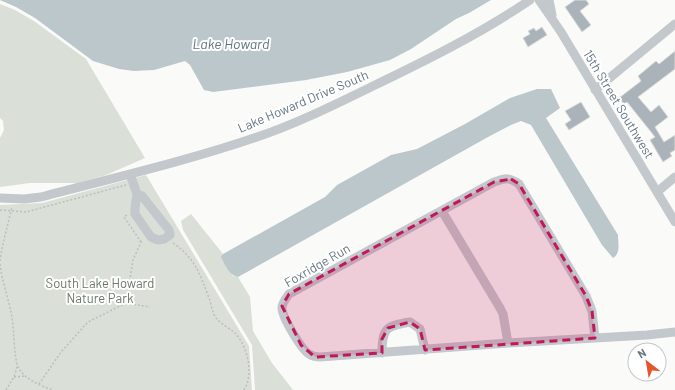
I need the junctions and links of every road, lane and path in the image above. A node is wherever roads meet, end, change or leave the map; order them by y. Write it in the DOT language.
graph roads {
  1 [pos="530,0"];
  2 [pos="539,0"];
  3 [pos="549,0"];
  4 [pos="552,18"];
  5 [pos="675,24"];
  6 [pos="595,90"];
  7 [pos="130,174"];
  8 [pos="675,177"];
  9 [pos="126,185"];
  10 [pos="657,192"];
  11 [pos="137,194"];
  12 [pos="0,198"];
  13 [pos="14,200"];
  14 [pos="0,210"];
  15 [pos="442,211"];
  16 [pos="12,212"];
  17 [pos="675,222"];
  18 [pos="147,238"];
  19 [pos="172,242"];
  20 [pos="0,263"];
  21 [pos="126,303"];
  22 [pos="150,307"];
  23 [pos="675,332"];
  24 [pos="595,338"];
  25 [pos="508,344"];
  26 [pos="425,350"];
  27 [pos="382,353"];
  28 [pos="18,367"];
  29 [pos="26,376"];
  30 [pos="14,377"];
  31 [pos="40,384"];
  32 [pos="6,390"];
  33 [pos="53,390"];
  34 [pos="244,390"];
  1 -- 7 [label="street, Lake Howard Drive South"];
  2 -- 4 [label="street, 15th Street Southwest"];
  3 -- 4 [label="street"];
  4 -- 6 [label="street, 15th Street Southwest"];
  5 -- 6 [label="street"];
  6 -- 10 [label="street, 15th Street Southwest"];
  7 -- 11 [label="street"];
  7 -- 13 [label="street, Lake Howard Drive South"];
  8 -- 10 [label="street"];
  9 -- 16 [label="path"];
  10 -- 17 [label="street, 15th Street Southwest"];
  11 -- 11 [label="street"];
  12 -- 13 [label="street, Lake Howard Drive South"];
  13 -- 16 [label="path"];
  14 -- 16 [label="path"];
  15 -- 24 [label="street, Foxridge Run"];
  15 -- 25 [label="street"];
  15 -- 27 [label="street, Foxridge Run"];
  16 -- 20 [label="path"];
  18 -- 21 [label="path"];
  19 -- 34 [label="path"];
  20 -- 28 [label="path"];
  21 -- 22 [label="path"];
  21 -- 31 [label="path"];
  23 -- 24 [label="street, Foxridge Run"];
  24 -- 25 [label="street, Foxridge Run"];
  25 -- 26 [label="street, Foxridge Run"];
  26 -- 27 [label="street, Foxridge Run"];
  26 -- 27 [label="street"];
  28 -- 29 [label="path"];
  28 -- 30 [label="path"];
  29 -- 30 [label="path"];
  29 -- 31 [label="path"];
  30 -- 32 [label="path"];
  31 -- 33 [label="path"];
}
